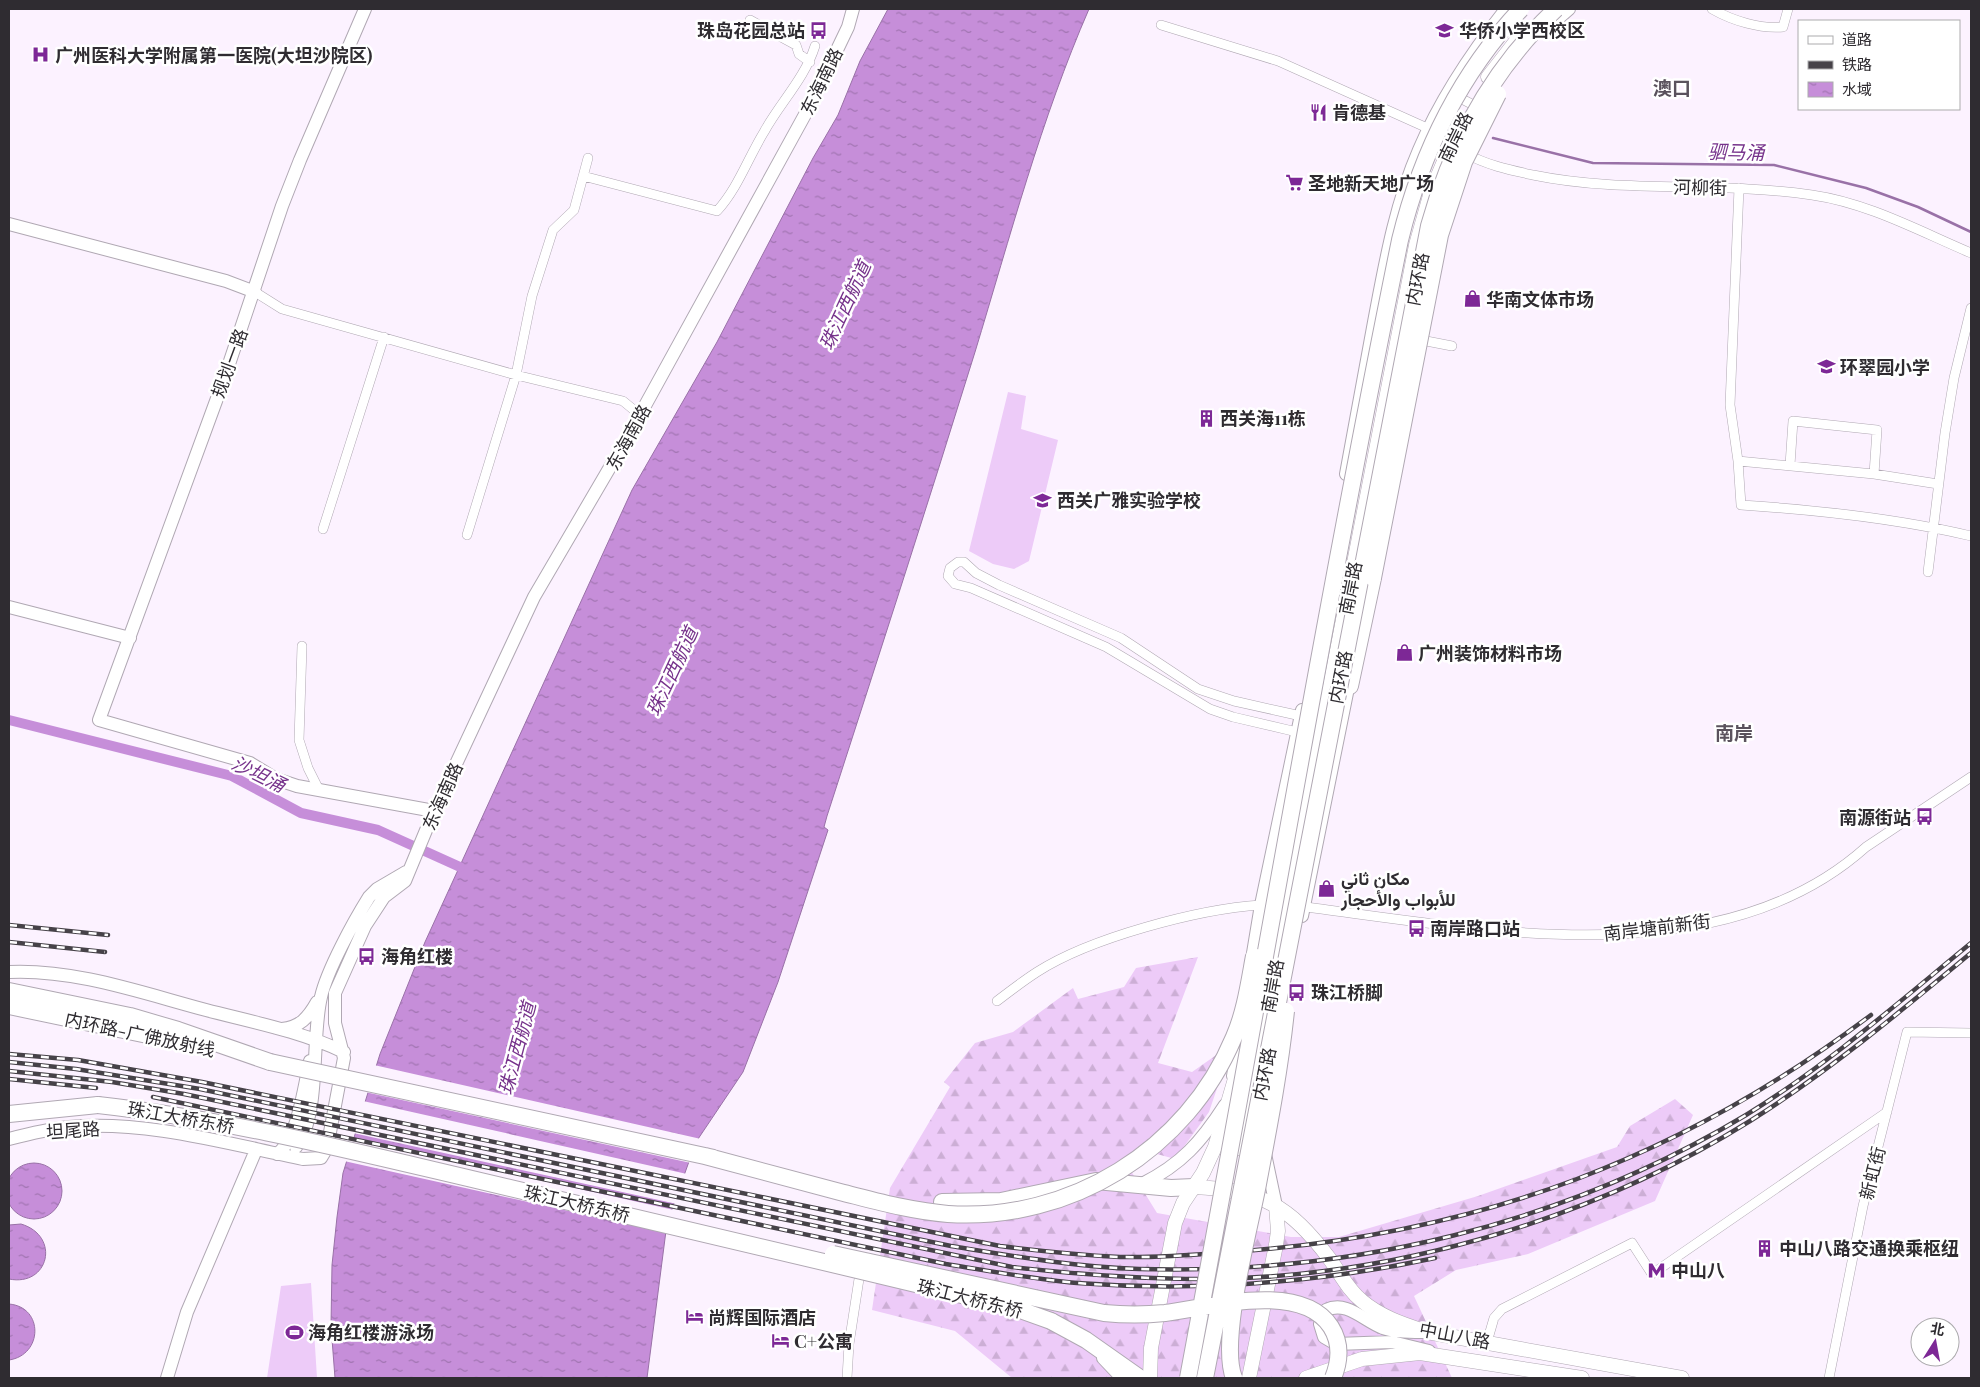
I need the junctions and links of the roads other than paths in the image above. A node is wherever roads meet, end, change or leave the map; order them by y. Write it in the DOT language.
graph roads {
  1 [pos="365,9"];
  2 [pos="853,9"];
  3 [pos="1521,9"];
  4 [pos="1528,9"];
  5 [pos="1545,9"];
  6 [pos="1556,9"];
  7 [pos="1569,9"];
  8 [pos="1712,9"];
  9 [pos="1788,9"];
  10 [pos="1507,10"];
  11 [pos="750,20"];
  12 [pos="1161,25"];
  13 [pos="1531,34"];
  14 [pos="815,46"];
  15 [pos="810,62"];
  16 [pos="1471,104"];
  17 [pos="1429,128"];
  18 [pos="1451,143"];
  19 [pos="588,158"];
  20 [pos="1412,167"];
  21 [pos="1432,175"];
  22 [pos="583,176"];
  23 [pos="1739,188"];
  24 [pos="9,224"];
  25 [pos="1971,253"];
  26 [pos="255,292"];
  27 [pos="1971,308"];
  28 [pos="384,337"];
  29 [pos="1409,337"];
  30 [pos="1452,346"];
  31 [pos="516,375"];
  32 [pos="640,415"];
  33 [pos="1388,455"];
  34 [pos="1738,461"];
  35 [pos="1790,465"];
  36 [pos="1874,474"];
  37 [pos="1371,479"];
  38 [pos="1938,484"];
  39 [pos="1932,527"];
  40 [pos="323,530"];
  41 [pos="467,535"];
  42 [pos="1971,536"];
  43 [pos="1928,572"];
  44 [pos="9,607"];
  45 [pos="130,638"];
  46 [pos="302,646"];
  47 [pos="1337,655"];
  48 [pos="1350,686"];
  49 [pos="1301,716"];
  50 [pos="1300,735"];
  51 [pos="1971,777"];
  52 [pos="319,790"];
  53 [pos="434,810"];
  54 [pos="413,864"];
  55 [pos="1261,905"];
  56 [pos="1305,907"];
  57 [pos="1287,928"];
  58 [pos="1294,955"];
  59 [pos="9,972"];
  60 [pos="1273,979"];
  61 [pos="9,991"];
  62 [pos="321,994"];
  63 [pos="997,1001"];
  64 [pos="9,1006"];
  65 [pos="279,1029"];
  66 [pos="1971,1033"];
  67 [pos="315,1040"];
  68 [pos="344,1052"];
  69 [pos="270,1062"];
  70 [pos="1229,1099"];
  71 [pos="9,1103"];
  72 [pos="98,1104"];
  73 [pos="1887,1112"];
  74 [pos="9,1114"];
  75 [pos="9,1139"];
  76 [pos="1217,1140"];
  77 [pos="256,1150"];
  78 [pos="1243,1150"];
  79 [pos="281,1154"];
  80 [pos="705,1156"];
  81 [pos="1142,1184"];
  82 [pos="1194,1187"];
  83 [pos="1259,1197"];
  84 [pos="1276,1206"];
  85 [pos="724,1237"];
  86 [pos="859,1279"];
  87 [pos="1427,1332"];
  88 [pos="1086,1340"];
  89 [pos="1487,1342"];
  90 [pos="1436,1354"];
  91 [pos="167,1378"];
  92 [pos="847,1378"];
  93 [pos="1122,1378"];
  94 [pos="1140,1378"];
  95 [pos="1150,1378"];
  96 [pos="1188,1378"];
  97 [pos="1205,1378"];
  98 [pos="1234,1378"];
  99 [pos="1250,1378"];
  100 [pos="1306,1378"];
  101 [pos="1333,1378"];
  102 [pos="1582,1378"];
  103 [pos="1682,1378"];
  104 [pos="1829,1378"];
  1 -- 26 [label="street, 规划一路"];
  2 -- 32 [label="street, 东海南路"];
  3 -- 50 [label="highway, 内环路, bridge"];
  4 -- 16 [label="main road, 南岸路"];
  5 -- 16 [label="main road, 南岸路"];
  6 -- 13 [label="highway, 内环路, bridge"];
  7 -- 16 [label="street"];
  8 -- 9 [label="street"];
  10 -- 17 [label="street"];
  11 -- 15 [label="street"];
  12 -- 17 [label="street, 河柳街"];
  13 -- 48 [label="highway, bridge"];
  13 -- 57 [label="highway, 内环路, bridge"];
  14 -- 15 [label="street"];
  15 -- 22 [label="street"];
  16 -- 18 [label="main road, 南岸路"];
  16 -- 18 [label="street"];
  17 -- 18 [label="street, 河柳街"];
  17 -- 20 [label="street"];
  18 -- 21 [label="main road, 南岸路"];
  18 -- 23 [label="street, 河柳街"];
  18 -- 29 [label="street"];
  19 -- 22 [label="street"];
  20 -- 21 [label="street"];
  20 -- 49 [label="street"];
  21 -- 37 [label="main road, 南岸路"];
  21 -- 70 [label="main road, 南岸路"];
  22 -- 31 [label="street"];
  23 -- 25 [label="street, 河柳街"];
  23 -- 34 [label="street"];
  24 -- 26 [label="street"];
  26 -- 28 [label="street"];
  26 -- 45 [label="street, 规划一路"];
  27 -- 38 [label="street"];
  28 -- 31 [label="street"];
  28 -- 40 [label="street"];
  29 -- 30 [label="street"];
  29 -- 33 [label="street"];
  31 -- 32 [label="street"];
  31 -- 41 [label="street"];
  32 -- 53 [label="street, 东海南路"];
  33 -- 37 [label="street"];
  33 -- 48 [label="street"];
  34 -- 35 [label="street"];
  34 -- 39 [label="street"];
  35 -- 36 [label="street"];
  35 -- 36 [label="street"];
  36 -- 38 [label="street"];
  37 -- 47 [label="main road, 南岸路"];
  38 -- 39 [label="street"];
  39 -- 42 [label="street"];
  39 -- 43 [label="street"];
  44 -- 45 [label="street"];
  45 -- 52 [label="street, 规划一路"];
  46 -- 52 [label="street"];
  47 -- 48 [label="street"];
  47 -- 57 [label="main road, 南岸路"];
  48 -- 56 [label="street"];
  49 -- 50 [label="street"];
  49 -- 50 [label="street"];
  50 -- 55 [label="street"];
  50 -- 80 [label="highway, bridge"];
  50 -- 96 [label="highway, 内环路, bridge"];
  51 -- 56 [label="street, 南岸塘前新街"];
  52 -- 53 [label="street"];
  53 -- 54 [label="street, 东海南路"];
  54 -- 62 [label="street"];
  54 -- 68 [label="street, 东海南路"];
  55 -- 63 [label="street"];
  55 -- 70 [label="street"];
  56 -- 57 [label="street"];
  56 -- 58 [label="street"];
  57 -- 60 [label="main road, 南岸路"];
  57 -- 97 [label="highway, 内环路, bridge"];
  57 -- 98 [label="highway, bridge"];
  58 -- 60 [label="street"];
  58 -- 84 [label="street"];
  59 -- 65 [label="street"];
  60 -- 78 [label="main road, 南岸路"];
  61 -- 69 [label="highway"];
  62 -- 65 [label="street"];
  62 -- 67 [label="street"];
  64 -- 69 [label="highway, 内环路-广佛放射线"];
  65 -- 67 [label="street"];
  66 -- 73 [label="street, 新虹街"];
  67 -- 68 [label="street"];
  67 -- 79 [label="street"];
  68 -- 79 [label="street, 东海南路"];
  69 -- 80 [label="highway, bridge"];
  70 -- 76 [label="main road, 南岸路"];
  70 -- 81 [label="street"];
  71 -- 72 [label="highway"];
  72 -- 74 [label="highway"];
  72 -- 85 [label="highway, 珠江大桥东桥, bridge"];
  73 -- 89 [label="street"];
  73 -- 104 [label="street, 新虹街"];
  75 -- 77 [label="street, 坦尾路"];
  76 -- 78 [label="street"];
  76 -- 82 [label="main road, 南岸路"];
  77 -- 79 [label="street, 东海南路"];
  77 -- 91 [label="street"];
  78 -- 83 [label="main road, 南岸路"];
  80 -- 81 [label="highway, bridge"];
  81 -- 82 [label="highway"];
  82 -- 83 [label="main road, 中山八路"];
  82 -- 95 [label="main road, 南岸路"];
  83 -- 84 [label="main road, 中山八路"];
  84 -- 87 [label="main road, 中山八路"];
  84 -- 99 [label="main road"];
  85 -- 88 [label="highway, 珠江大桥东桥, bridge"];
  85 -- 101 [label="highway, bridge"];
  86 -- 92 [label="street"];
  87 -- 89 [label="main road, 中山八路"];
  87 -- 90 [label="street"];
  88 -- 93 [label="street"];
  88 -- 94 [label="highway, 珠江大桥东桥"];
  89 -- 103 [label="main road, 中山八路"];
  90 -- 100 [label="main road, 中山八路"];
  90 -- 102 [label="main road, 中山八路"];
}
